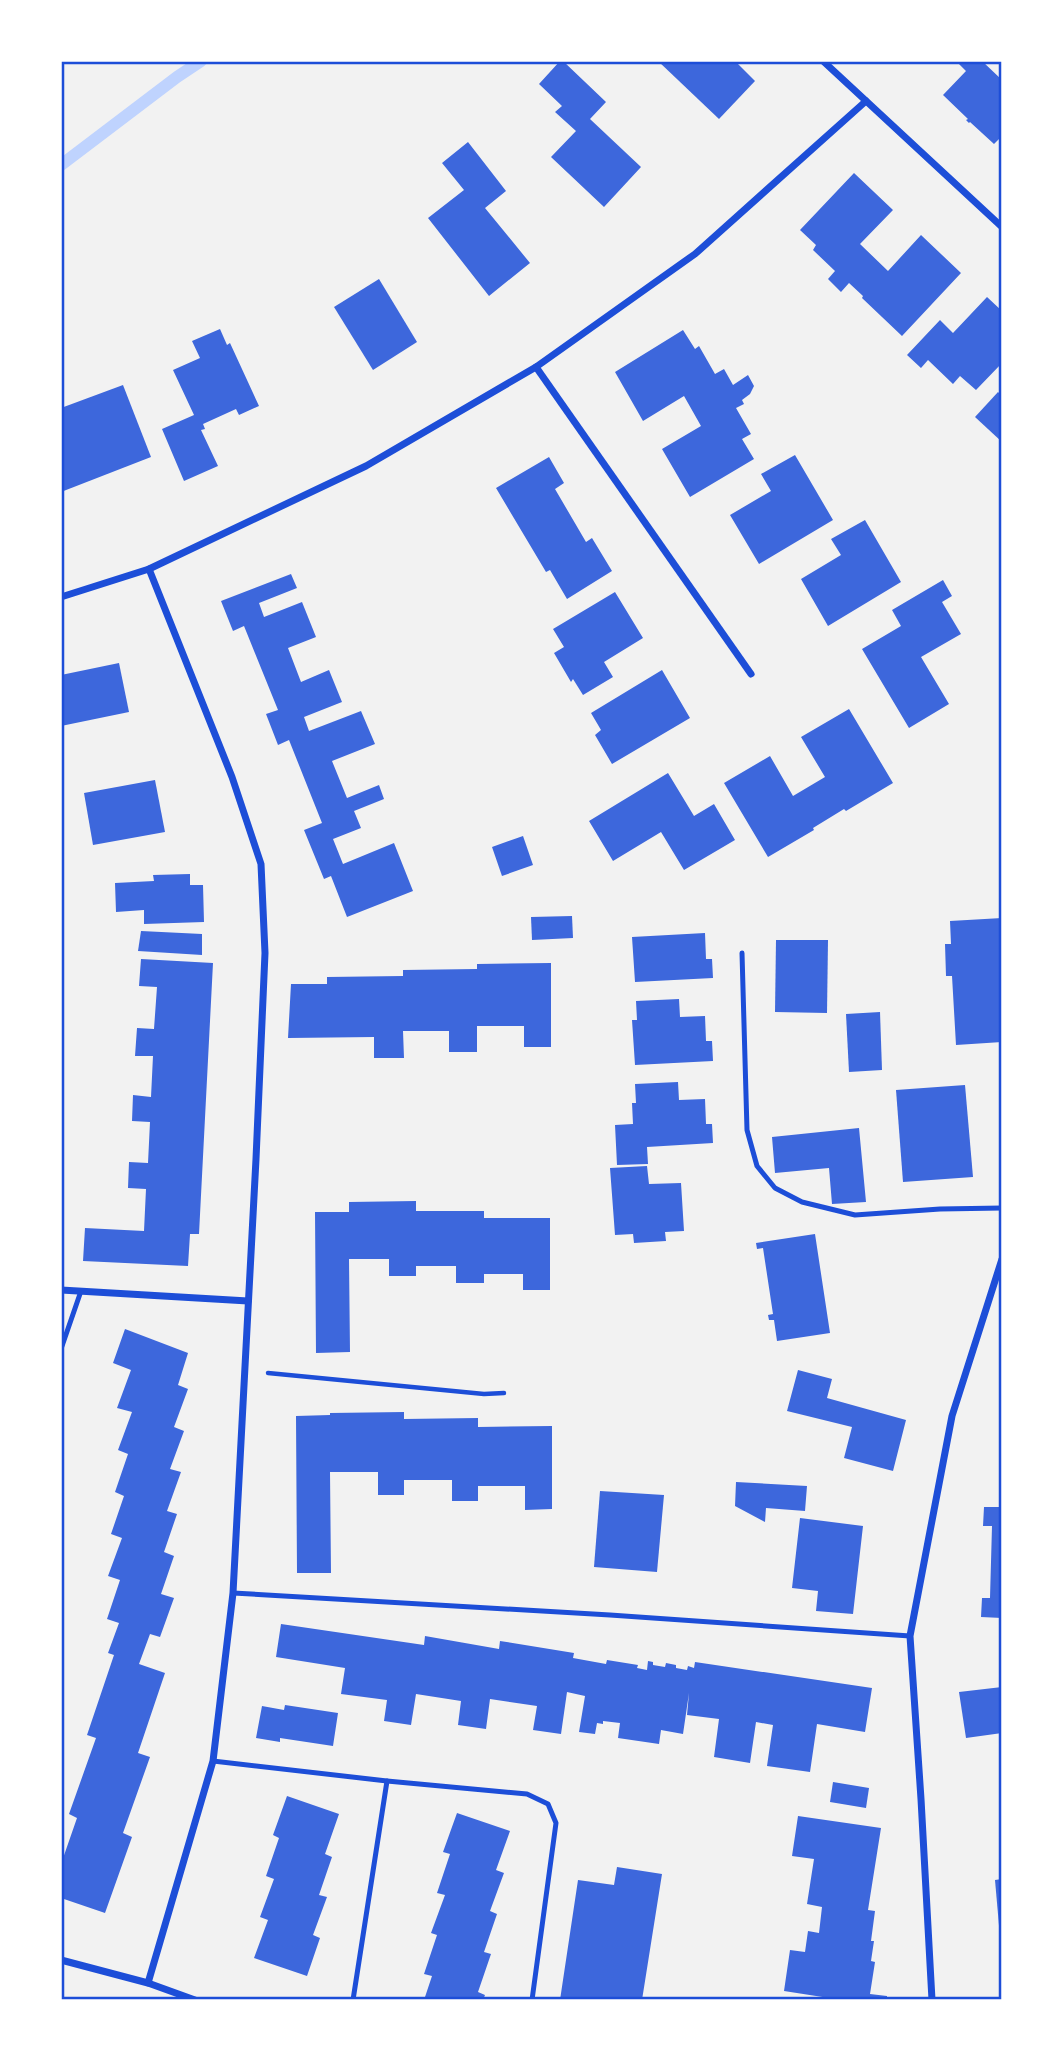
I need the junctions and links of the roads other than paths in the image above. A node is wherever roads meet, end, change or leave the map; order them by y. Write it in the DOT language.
graph roads {
  1 [pos="823,61"];
  2 [pos="866,102"];
  3 [pos="1002,227"];
  4 [pos="536,367"];
  5 [pos="149,569"];
  6 [pos="61,597"];
  7 [pos="751,674"];
  8 [pos="741,953"];
  9 [pos="1002,1208"];
  10 [pos="1002,1259"];
  11 [pos="61,1290"];
  12 [pos="82,1291"];
  13 [pos="248,1301"];
  14 [pos="61,1349"];
  15 [pos="233,1593"];
  16 [pos="910,1636"];
  17 [pos="213,1761"];
  18 [pos="387,1781"];
  19 [pos="61,1959"];
  20 [pos="148,1983"];
  21 [pos="195,2000"];
  22 [pos="353,2000"];
  23 [pos="532,2000"];
  24 [pos="932,2000"];
  1 -- 2 [label="street"];
  2 -- 3 [label="street"];
  2 -- 4 [label="street"];
  4 -- 5 [label="street"];
  4 -- 7 [label="street"];
  5 -- 6 [label="street"];
  5 -- 13 [label="street"];
  8 -- 9 [label="lane"];
  10 -- 16 [label="street"];
  11 -- 12 [label="street"];
  12 -- 13 [label="street"];
  12 -- 14 [label="lane"];
  13 -- 15 [label="street"];
  15 -- 16 [label="lane"];
  15 -- 17 [label="street"];
  16 -- 24 [label="street"];
  17 -- 18 [label="lane"];
  17 -- 20 [label="street"];
  18 -- 22 [label="lane"];
  18 -- 23 [label="lane"];
  19 -- 20 [label="street"];
  20 -- 21 [label="street"];
}
